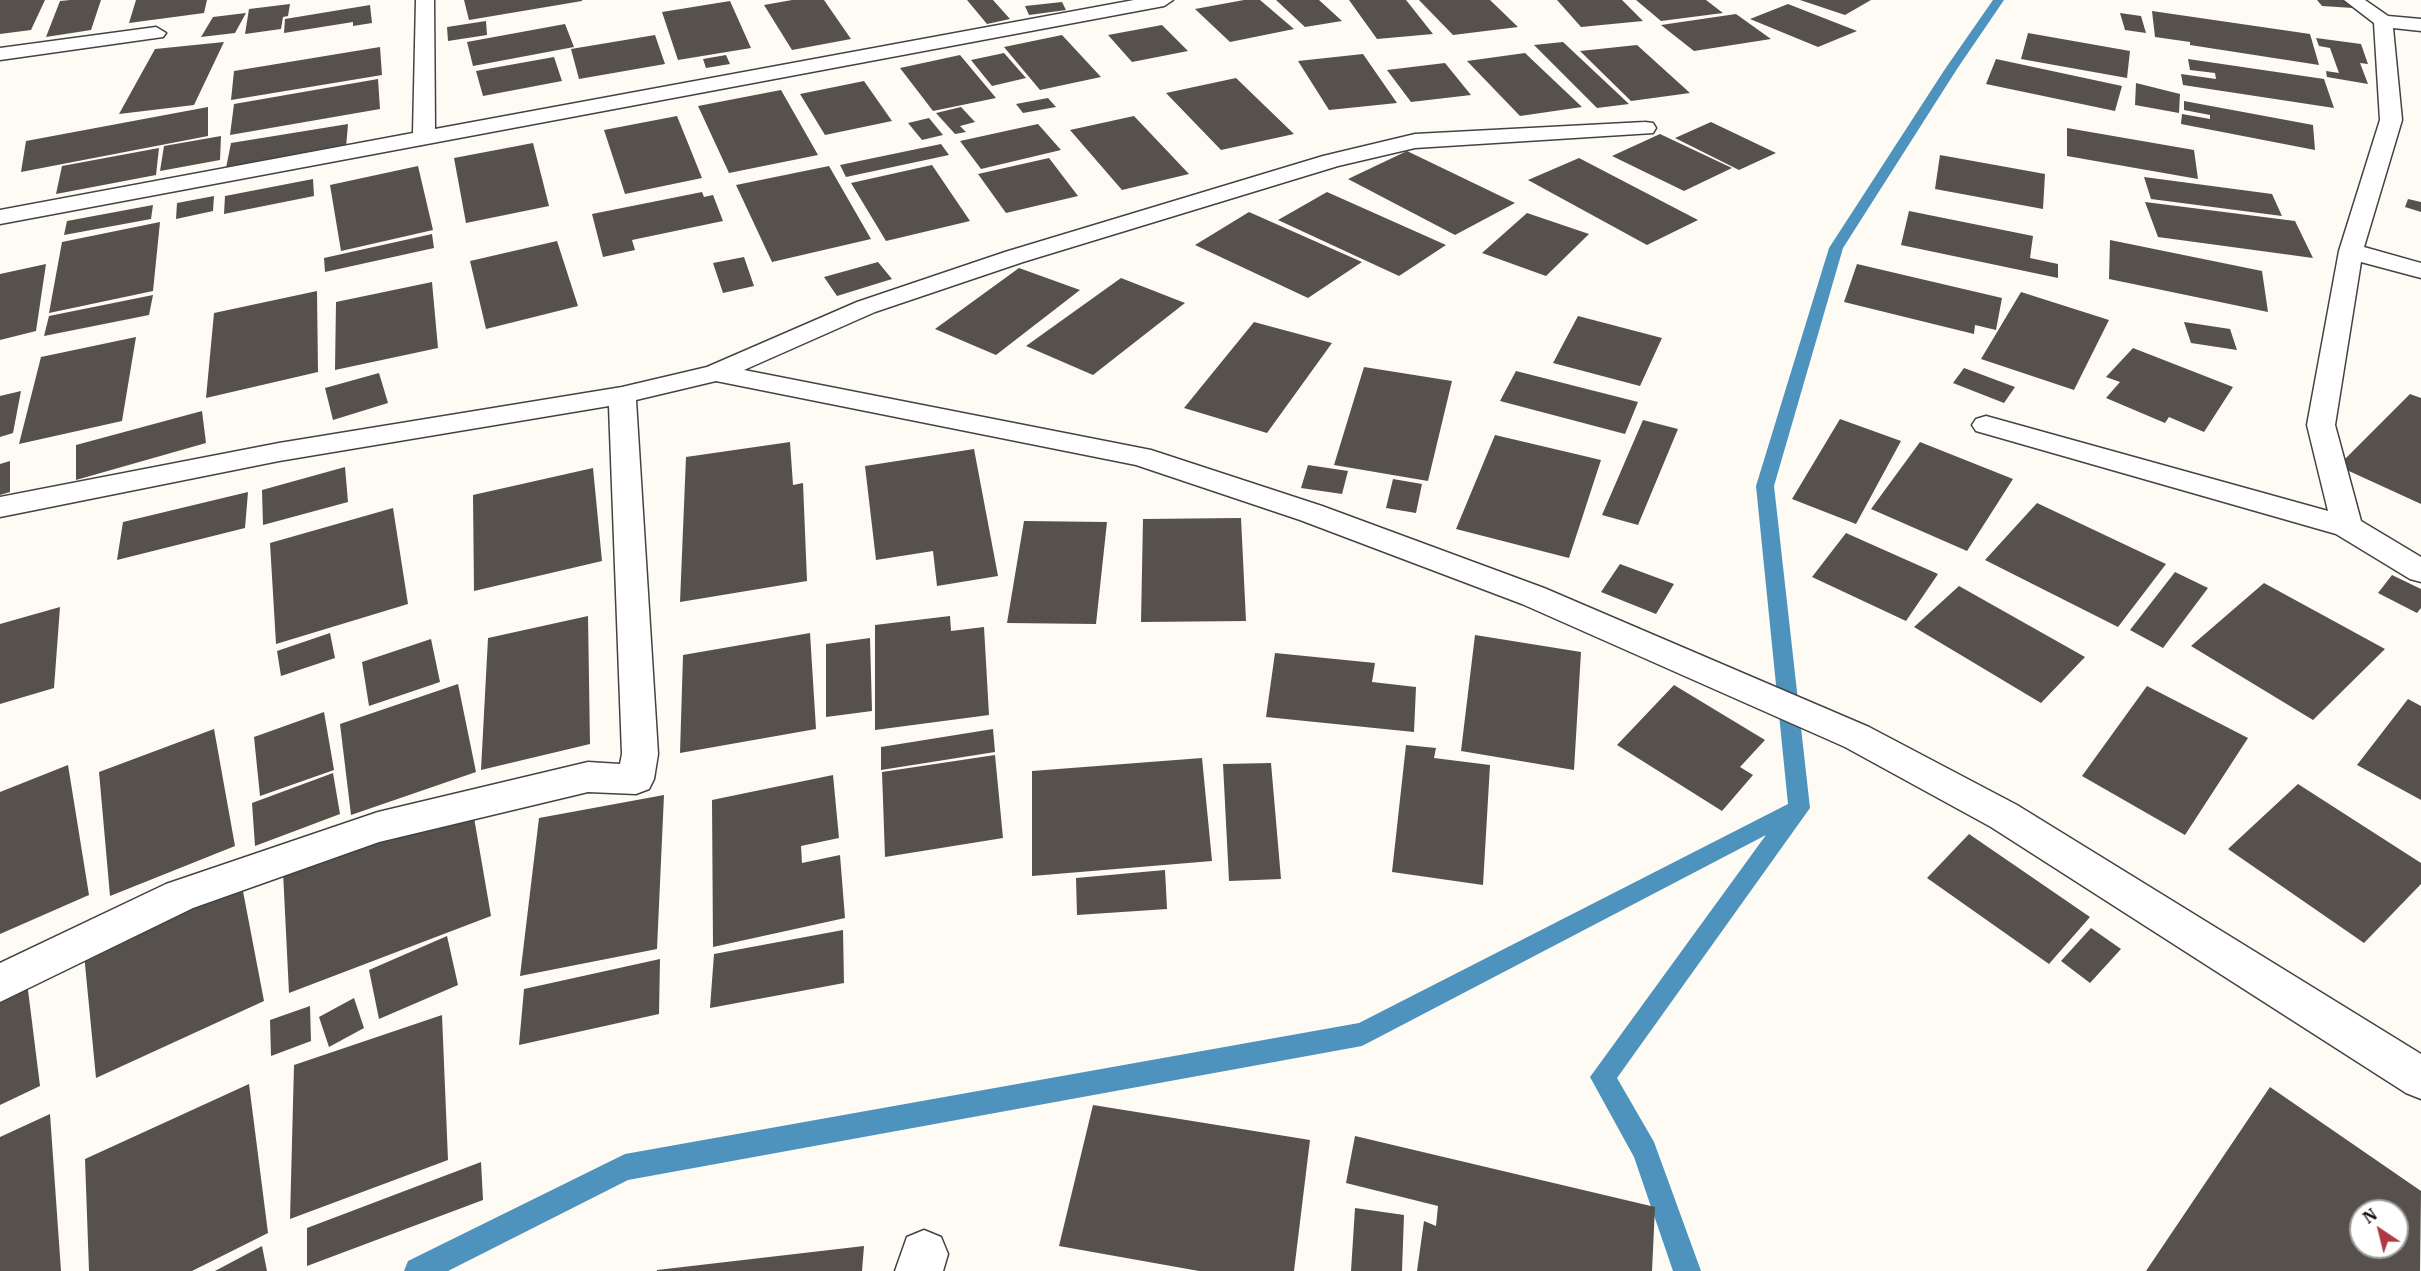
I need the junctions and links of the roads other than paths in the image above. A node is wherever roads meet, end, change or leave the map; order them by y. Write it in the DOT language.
graph roads {
  1 [pos="424,0"];
  2 [pos="1164,0"];
  3 [pos="2353,0"];
  4 [pos="2383,21"];
  5 [pos="2421,25"];
  6 [pos="156,33"];
  7 [pos="0,54"];
  8 [pos="1646,128"];
  9 [pos="424,140"];
  10 [pos="0,217"];
  11 [pos="2351,251"];
  12 [pos="2421,271"];
  13 [pos="716,373"];
  14 [pos="622,395"];
  15 [pos="1986,425"];
  16 [pos="0,507"];
  17 [pos="2347,527"];
  18 [pos="2421,570"];
  19 [pos="0,983"];
  20 [pos="2421,1078"];
  1 -- 9 [label="street"];
  2 -- 9 [label="street"];
  3 -- 4 [label="street"];
  4 -- 5 [label="street"];
  4 -- 11 [label="street"];
  6 -- 7 [label="street"];
  8 -- 13 [label="street"];
  9 -- 10 [label="street"];
  11 -- 12 [label="street"];
  11 -- 17 [label="street"];
  13 -- 14 [label="street"];
  13 -- 20 [label="street"];
  14 -- 16 [label="street"];
  14 -- 19 [label="street"];
  15 -- 17 [label="street"];
  17 -- 18 [label="street"];
}
